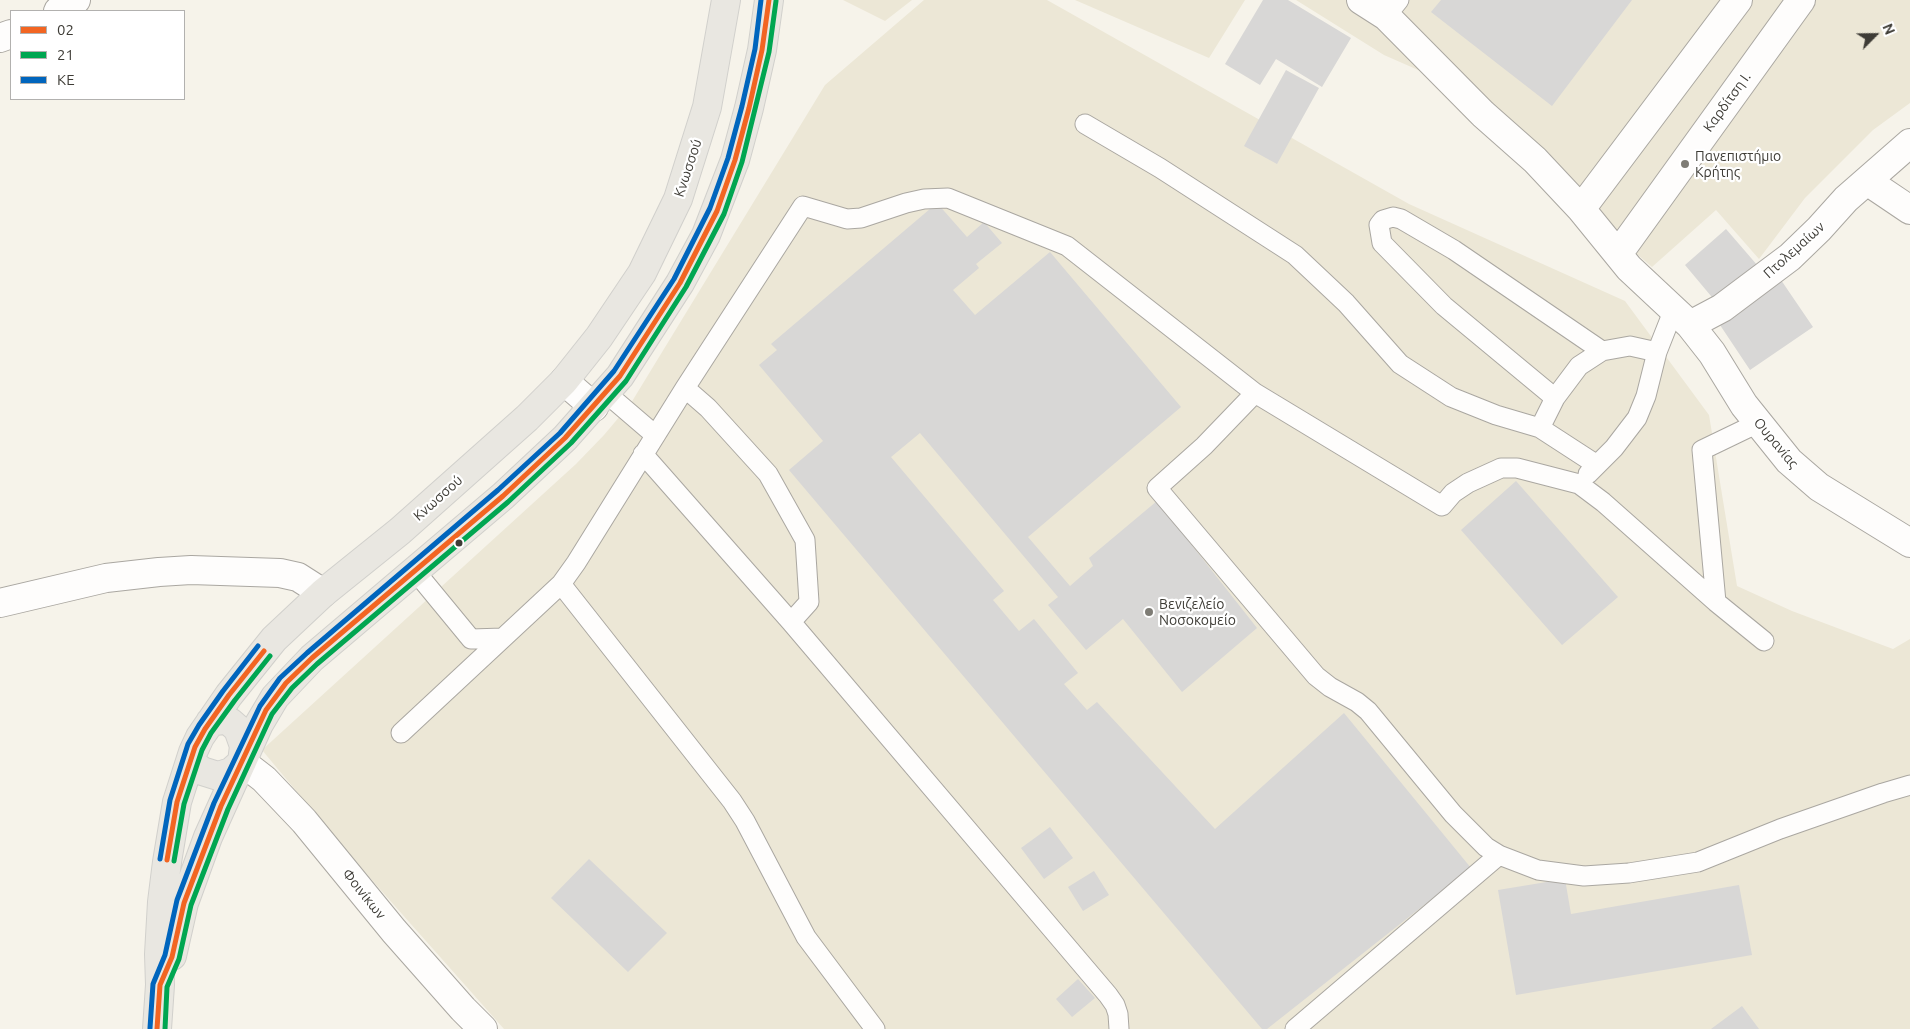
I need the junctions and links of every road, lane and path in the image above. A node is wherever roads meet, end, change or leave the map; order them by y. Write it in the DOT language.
graph roads {
  1 [pos="76,0"];
  2 [pos="726,0"];
  3 [pos="769,0"];
  4 [pos="1360,0"];
  5 [pos="1738,0"];
  6 [pos="1801,0"];
  7 [pos="1393,8"];
  8 [pos="60,10"];
  9 [pos="1085,124"];
  10 [pos="1910,143"];
  11 [pos="1867,181"];
  12 [pos="1581,209"];
  13 [pos="1910,210"];
  14 [pos="1618,254"];
  15 [pos="1682,317"];
  16 [pos="1602,351"];
  17 [pos="1657,352"];
  18 [pos="564,381"];
  19 [pos="685,388"];
  20 [pos="1255,393"];
  21 [pos="1555,398"];
  22 [pos="600,400"];
  23 [pos="1758,423"];
  24 [pos="1540,428"];
  25 [pos="655,435"];
  26 [pos="643,454"];
  27 [pos="1597,465"];
  28 [pos="1578,484"];
  29 [pos="1910,543"];
  30 [pos="415,571"];
  31 [pos="561,584"];
  32 [pos="323,593"];
  33 [pos="1716,602"];
  34 [pos="0,603"];
  35 [pos="791,622"];
  36 [pos="503,638"];
  37 [pos="1764,641"];
  38 [pos="210,722"];
  39 [pos="401,733"];
  40 [pos="190,762"];
  41 [pos="242,762"];
  42 [pos="1910,786"];
  43 [pos="1499,855"];
  44 [pos="160,985"];
  45 [pos="157,1029"];
  46 [pos="483,1029"];
  47 [pos="874,1029"];
  48 [pos="1119,1029"];
  49 [pos="1294,1029"];
  1 -- 8 [label="street"];
  2 -- 18 [label="main road, Κνωσσού"];
  3 -- 22 [label="main road, Κνωσσού"];
  4 -- 7 [label="street"];
  5 -- 12 [label="street"];
  6 -- 14 [label="street, Καρδίτση Ι."];
  7 -- 12 [label="street"];
  9 -- 24 [label="lane"];
  10 -- 11 [label="street, Πτολεμαίων"];
  11 -- 13 [label="street"];
  11 -- 15 [label="street, Πτολεμαίων"];
  12 -- 14 [label="street"];
  14 -- 15 [label="street"];
  15 -- 17 [label="lane"];
  15 -- 23 [label="street, Ουρανίας"];
  16 -- 17 [label="lane"];
  16 -- 21 [label="lane"];
  16 -- 21 [label="lane"];
  17 -- 27 [label="lane"];
  18 -- 22 [label="street"];
  18 -- 32 [label="main road, Κνωσσού"];
  19 -- 20 [label="lane"];
  19 -- 25 [label="lane"];
  19 -- 35 [label="lane"];
  20 -- 28 [label="lane"];
  20 -- 43 [label="lane"];
  21 -- 24 [label="lane"];
  22 -- 25 [label="lane"];
  22 -- 30 [label="main road, Κνωσσού"];
  23 -- 29 [label="street, Ουρανίας"];
  23 -- 33 [label="lane"];
  24 -- 27 [label="lane"];
  25 -- 26 [label="lane"];
  26 -- 31 [label="lane"];
  26 -- 35 [label="lane"];
  27 -- 28 [label="lane"];
  28 -- 33 [label="lane"];
  30 -- 36 [label="lane"];
  30 -- 41 [label="main road, Κνωσσού"];
  31 -- 36 [label="lane"];
  31 -- 47 [label="lane"];
  32 -- 34 [label="street"];
  32 -- 38 [label="main road, Κνωσσού"];
  33 -- 37 [label="lane"];
  35 -- 48 [label="lane"];
  36 -- 39 [label="lane"];
  38 -- 40 [label="main road, Κνωσσού"];
  38 -- 41 [label="main road"];
  40 -- 41 [label="main road"];
  40 -- 44 [label="main road, Κνωσσού"];
  41 -- 44 [label="main road, Κνωσσού"];
  41 -- 46 [label="street, Φοινίκων"];
  42 -- 43 [label="lane"];
  43 -- 49 [label="lane"];
  44 -- 45 [label="main road, Κνωσσού"];
}
